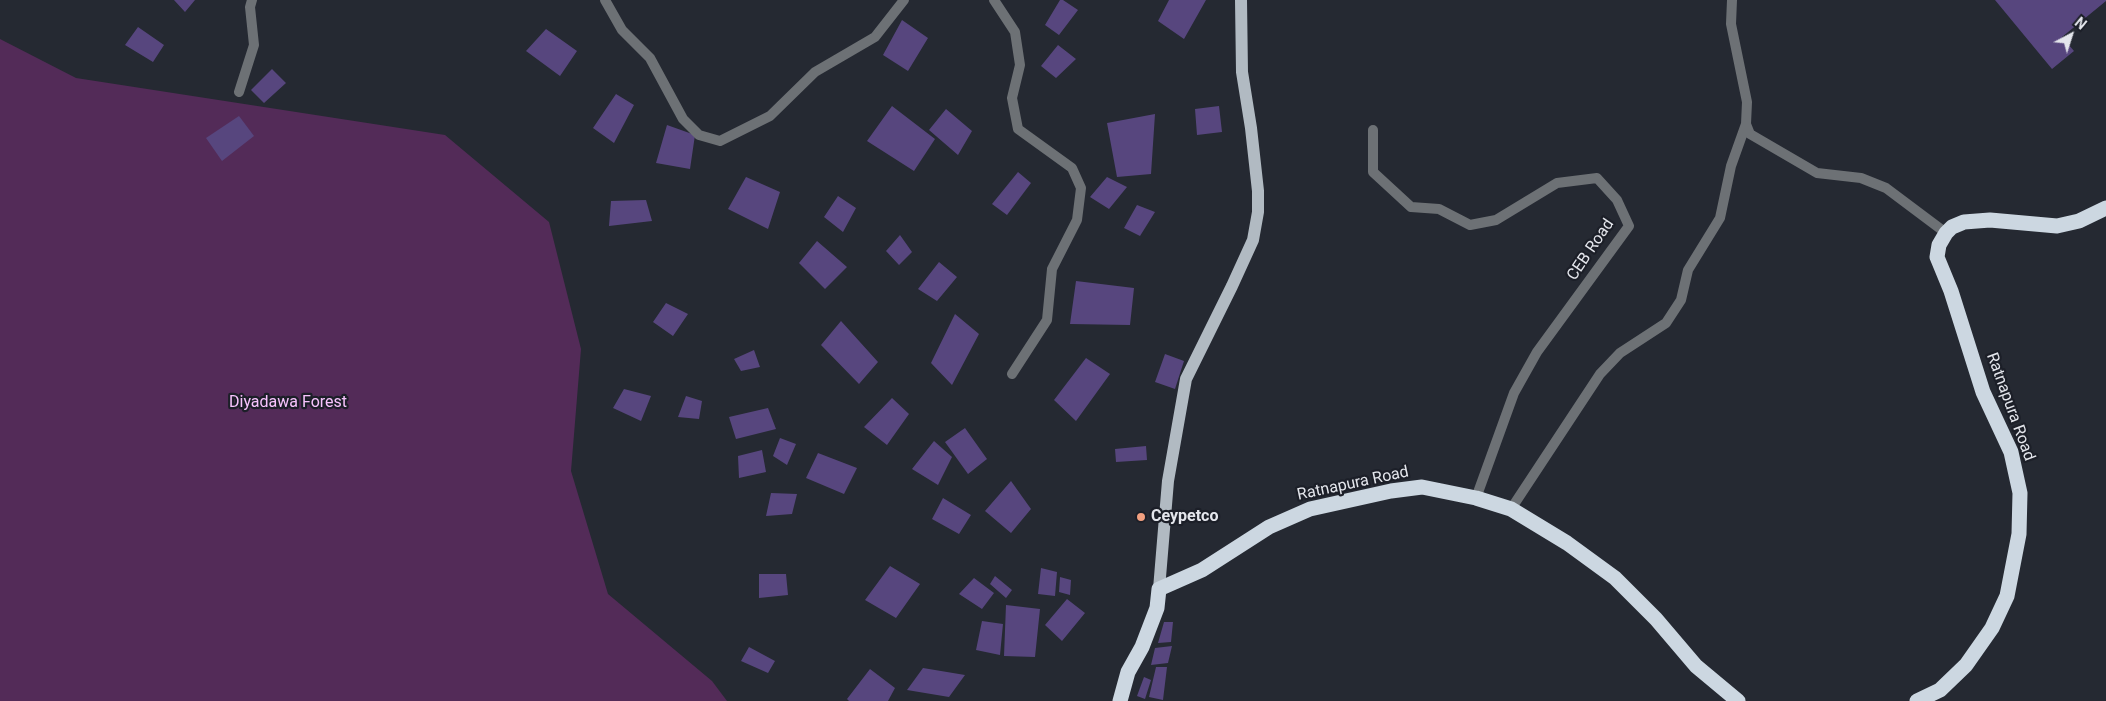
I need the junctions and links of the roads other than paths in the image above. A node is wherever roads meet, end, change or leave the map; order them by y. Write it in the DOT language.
graph roads {
  1 [pos="252,0"];
  2 [pos="605,0"];
  3 [pos="904,0"];
  4 [pos="994,0"];
  5 [pos="1241,0"];
  6 [pos="1732,0"];
  7 [pos="239,92"];
  8 [pos="1746,124"];
  9 [pos="1373,130"];
  10 [pos="2106,208"];
  11 [pos="1946,233"];
  12 [pos="1012,374"];
  13 [pos="1476,498"];
  14 [pos="1511,509"];
  15 [pos="1159,589"];
  16 [pos="1120,701"];
  17 [pos="1738,701"];
  18 [pos="1917,701"];
  1 -- 7 [label="street"];
  2 -- 3 [label="street"];
  4 -- 12 [label="street"];
  5 -- 15 [label="main road"];
  6 -- 8 [label="street"];
  8 -- 11 [label="street"];
  8 -- 14 [label="street"];
  9 -- 13 [label="street, CEB Road"];
  10 -- 11 [label="highway"];
  11 -- 18 [label="highway, Ratnapura Road"];
  13 -- 14 [label="highway, Ratnapura Road"];
  13 -- 15 [label="highway, Ratnapura Road"];
  14 -- 17 [label="highway, Ratnapura Road"];
  15 -- 16 [label="highway"];
}
